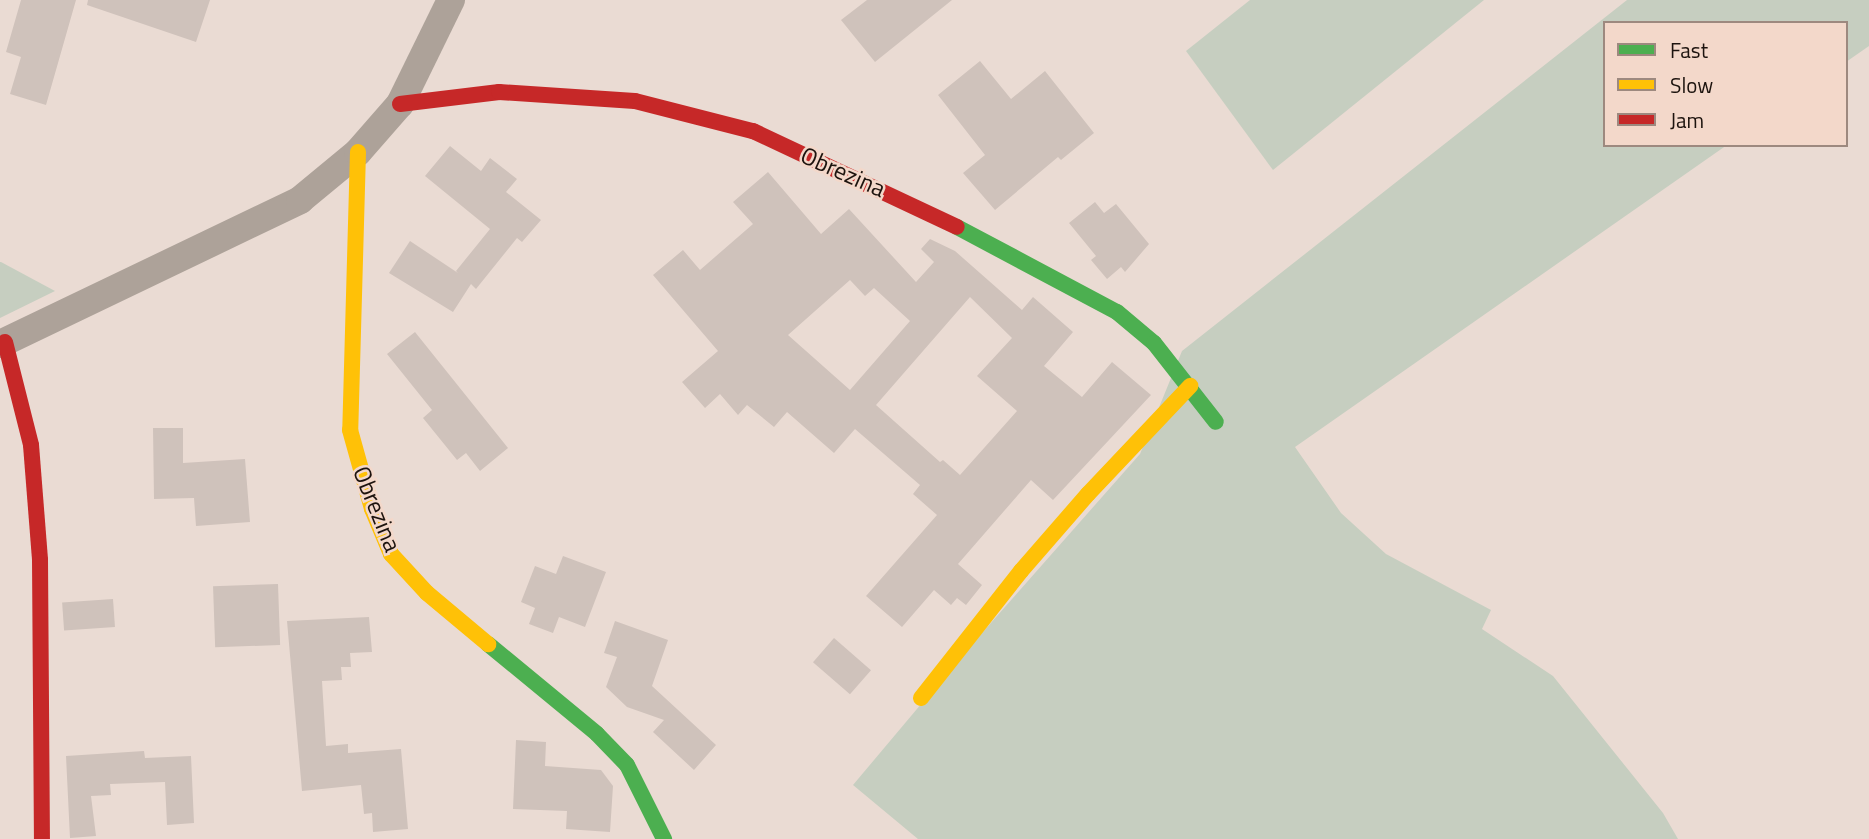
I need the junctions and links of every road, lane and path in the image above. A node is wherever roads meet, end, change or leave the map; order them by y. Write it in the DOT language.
graph roads {
  1 [pos="451,0"];
  2 [pos="400,104"];
  3 [pos="358,152"];
  4 [pos="3,343"];
  5 [pos="1190,386"];
  6 [pos="1216,422"];
  7 [pos="921,698"];
  8 [pos="42,839"];
  9 [pos="664,839"];
  1 -- 2 [label="street"];
  2 -- 3 [label="street"];
  2 -- 5 [label="street, Obrezina"];
  3 -- 4 [label="street"];
  3 -- 9 [label="street, Obrezina"];
  4 -- 8 [label="street"];
  5 -- 6 [label="street, Obrezina"];
  5 -- 7 [label="street"];
}
